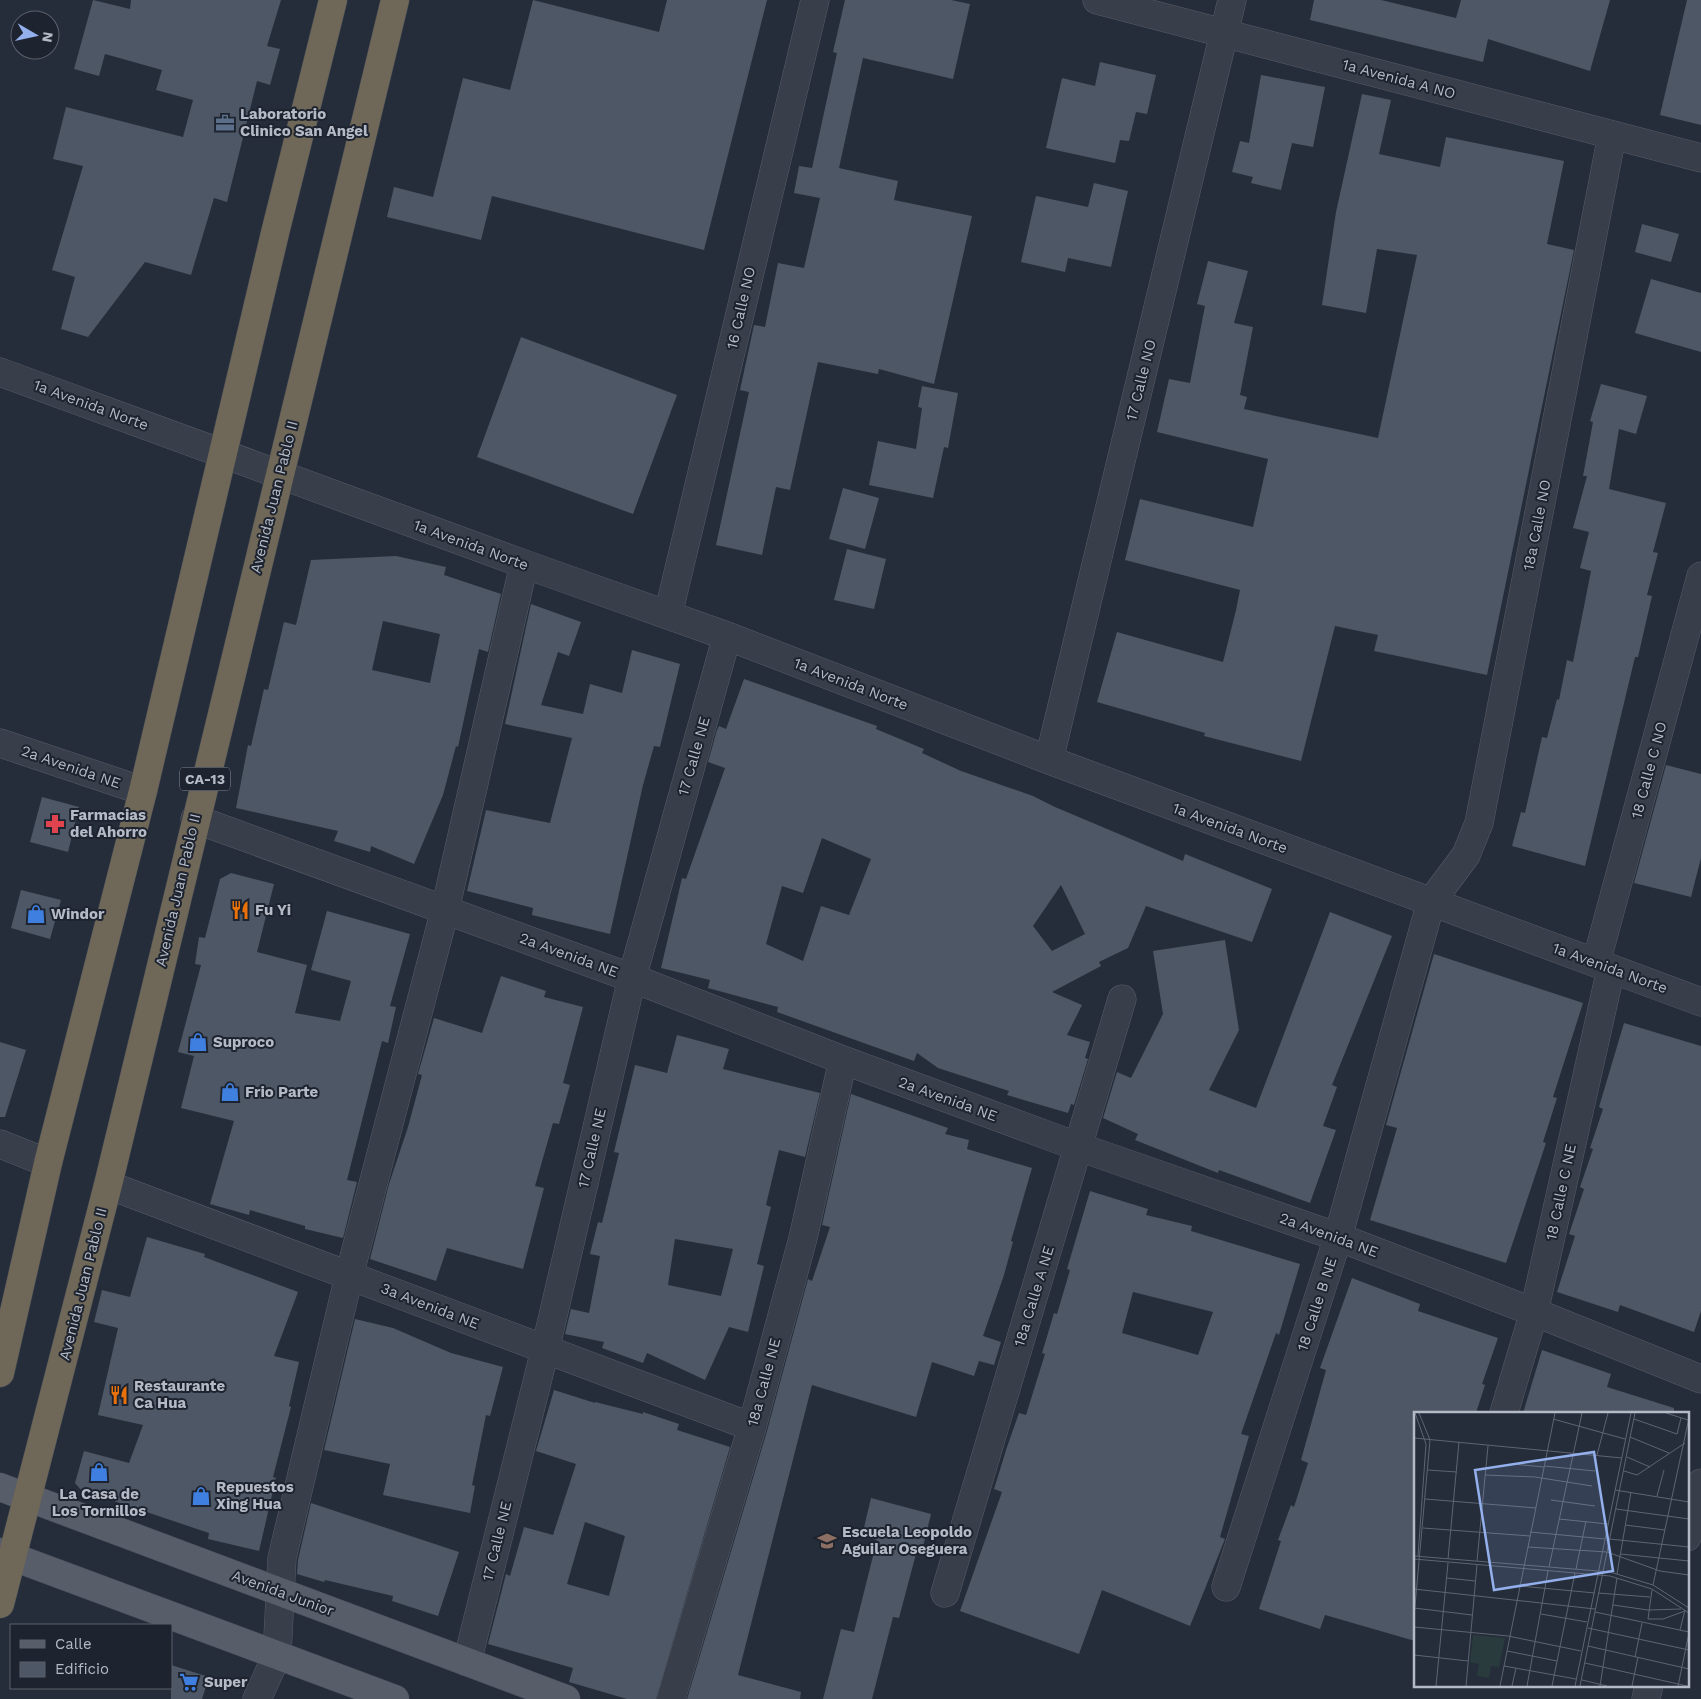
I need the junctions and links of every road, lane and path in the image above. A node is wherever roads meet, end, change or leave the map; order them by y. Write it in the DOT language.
graph roads {
  1 [pos="333,0"];
  2 [pos="395,0"];
  3 [pos="814,0"];
  4 [pos="1097,0"];
  5 [pos="1232,0"];
  6 [pos="1224,33"];
  7 [pos="1612,135"];
  8 [pos="1701,158"];
  9 [pos="0,372"];
  10 [pos="224,453"];
  11 [pos="279,473"];
  12 [pos="524,564"];
  13 [pos="1701,576"];
  14 [pos="668,615"];
  15 [pos="727,636"];
  16 [pos="0,743"];
  17 [pos="1049,760"];
  18 [pos="143,791"];
  19 [pos="195,819"];
  20 [pos="1431,902"];
  21 [pos="444,910"];
  22 [pos="1603,966"];
  23 [pos="632,978"];
  24 [pos="1122,999"];
  25 [pos="1701,1002"];
  26 [pos="843,1060"];
  27 [pos="0,1144"];
  28 [pos="1079,1147"];
  29 [pos="48,1163"];
  30 [pos="108,1185"];
  31 [pos="1338,1237"];
  32 [pos="349,1276"];
  33 [pos="1534,1312"];
  34 [pos="545,1350"];
  35 [pos="0,1373"];
  36 [pos="1701,1379"];
  37 [pos="1504,1412"];
  38 [pos="752,1427"];
  39 [pos="1701,1483"];
  40 [pos="0,1487"];
  41 [pos="28,1498"];
  42 [pos="1688,1533"];
  43 [pos="6,1555"];
  44 [pos="1226,1588"];
  45 [pos="278,1592"];
  46 [pos="945,1593"];
  47 [pos="0,1604"];
  48 [pos="277,1655"];
  49 [pos="467,1662"];
  50 [pos="1650,1686"];
  51 [pos="257,1699"];
  52 [pos="395,1699"];
  53 [pos="566,1699"];
  54 [pos="671,1699"];
  55 [pos="1646,1699"];
  1 -- 10 [label="highway"];
  2 -- 11 [label="highway, Avenida Juan Pablo II / CA-13"];
  3 -- 14 [label="street, 16 Calle NO"];
  4 -- 6 [label="street, 1a Avenida A NO"];
  5 -- 6 [label="street, 17 Calle NO"];
  6 -- 7 [label="street, 1a Avenida A NO"];
  6 -- 17 [label="street, 17 Calle NO"];
  7 -- 8 [label="street, 1a Avenida A NO"];
  7 -- 20 [label="street, 18a Calle NO"];
  9 -- 10 [label="street, 1a Avenida Norte"];
  10 -- 11 [label="street, 1a Avenida Norte"];
  10 -- 18 [label="highway"];
  11 -- 12 [label="street, 1a Avenida Norte"];
  11 -- 19 [label="highway, Avenida Juan Pablo II / CA-13"];
  12 -- 14 [label="street, 1a Avenida Norte"];
  12 -- 21 [label="street"];
  13 -- 22 [label="street, 18 Calle C NO"];
  14 -- 15 [label="street, 1a Avenida Norte"];
  15 -- 17 [label="street, 1a Avenida Norte"];
  15 -- 23 [label="street, 17 Calle NE"];
  16 -- 18 [label="street, 2a Avenida NE"];
  17 -- 20 [label="street, 1a Avenida Norte"];
  18 -- 29 [label="highway"];
  19 -- 21 [label="street, 2a Avenida NE"];
  19 -- 30 [label="highway, Avenida Juan Pablo II / CA-13"];
  20 -- 22 [label="street, 1a Avenida Norte"];
  20 -- 31 [label="street, 18 Calle B NE"];
  21 -- 23 [label="street, 2a Avenida NE"];
  21 -- 32 [label="street"];
  22 -- 25 [label="street, 1a Avenida Norte"];
  22 -- 33 [label="street, 18 Calle C NE"];
  23 -- 26 [label="street, 2a Avenida NE"];
  23 -- 34 [label="street, 17 Calle NE"];
  24 -- 28 [label="street, 18a Calle A NE"];
  26 -- 28 [label="street, 2a Avenida NE"];
  26 -- 38 [label="street, 18a Calle NE"];
  27 -- 29 [label="street"];
  28 -- 31 [label="street, 2a Avenida NE"];
  28 -- 46 [label="street, 18a Calle A NE"];
  29 -- 35 [label="highway"];
  30 -- 32 [label="street, 3a Avenida NE"];
  30 -- 41 [label="highway, Avenida Juan Pablo II / CA-13"];
  31 -- 33 [label="street, 2a Avenida NE"];
  31 -- 44 [label="street, 18 Calle B NE"];
  32 -- 34 [label="street, 3a Avenida NE"];
  32 -- 45 [label="street"];
  33 -- 36 [label="street, 2a Avenida NE"];
  33 -- 37 [label="street, 18 Calle C NE"];
  34 -- 38 [label="street, 3a Avenida NE"];
  34 -- 49 [label="street, 17 Calle NE"];
  38 -- 54 [label="street, 18a Calle NE"];
  39 -- 42 [label="street"];
  40 -- 41 [label="main road, Avenida Junior"];
  41 -- 43 [label="highway, Avenida Juan Pablo II / CA-13"];
  41 -- 45 [label="main road, Avenida Junior"];
  43 -- 47 [label="highway, Avenida Juan Pablo II / CA-13"];
  43 -- 48 [label="main road"];
  45 -- 48 [label="street"];
  45 -- 49 [label="main road, Avenida Junior"];
  48 -- 51 [label="street"];
  48 -- 52 [label="main road"];
  49 -- 53 [label="main road, Avenida Junior"];
  50 -- 55 [label="street"];
}
